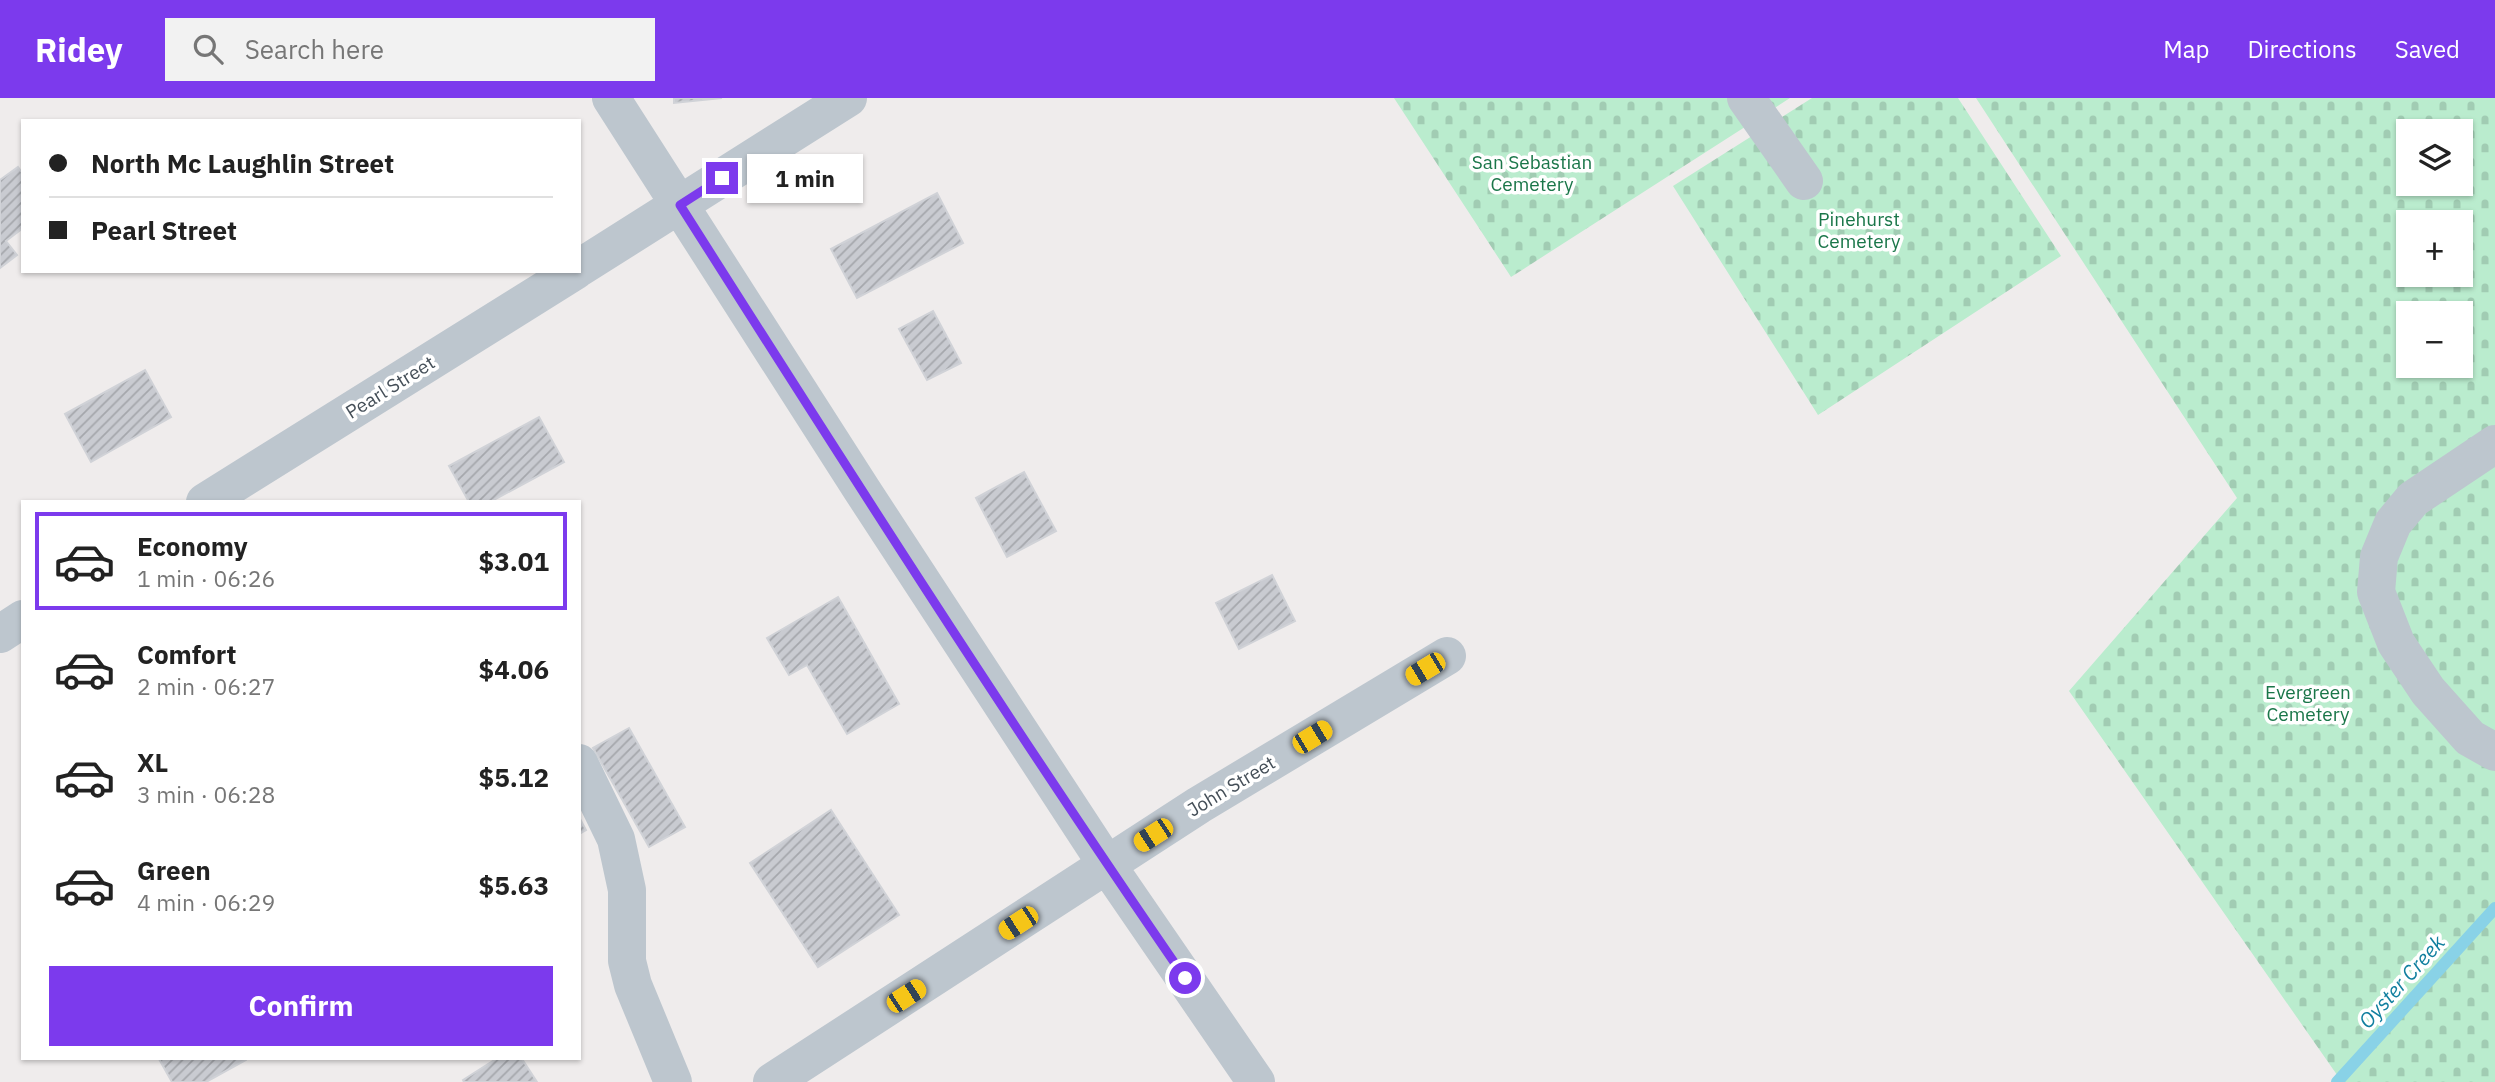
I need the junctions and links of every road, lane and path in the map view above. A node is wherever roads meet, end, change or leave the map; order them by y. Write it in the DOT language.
graph roads {
  1 [pos="611,98"];
  2 [pos="848,98"];
  3 [pos="1746,98"];
  4 [pos="1804,181"];
  5 [pos="680,205"];
  6 [pos="581,267"];
  7 [pos="572,273"];
  8 [pos="2495,444"];
  9 [pos="245,492"];
  10 [pos="213,500"];
  11 [pos="21,620"];
  12 [pos="0,634"];
  13 [pos="1447,656"];
  14 [pos="2495,751"];
  15 [pos="581,767"];
  16 [pos="1107,865"];
  17 [pos="673,1082"];
  18 [pos="772,1082"];
  19 [pos="1256,1082"];
  1 -- 5 [label="street"];
  2 -- 5 [label="street"];
  3 -- 4 [label="street"];
  5 -- 6 [label="street"];
  5 -- 16 [label="street"];
  7 -- 9 [label="street, Pearl Street"];
  8 -- 14 [label="street"];
  9 -- 10 [label="street, Pearl Street"];
  11 -- 12 [label="street"];
  13 -- 16 [label="street, John Street"];
  15 -- 17 [label="street"];
  16 -- 18 [label="street, John Street"];
  16 -- 19 [label="street"];
}
